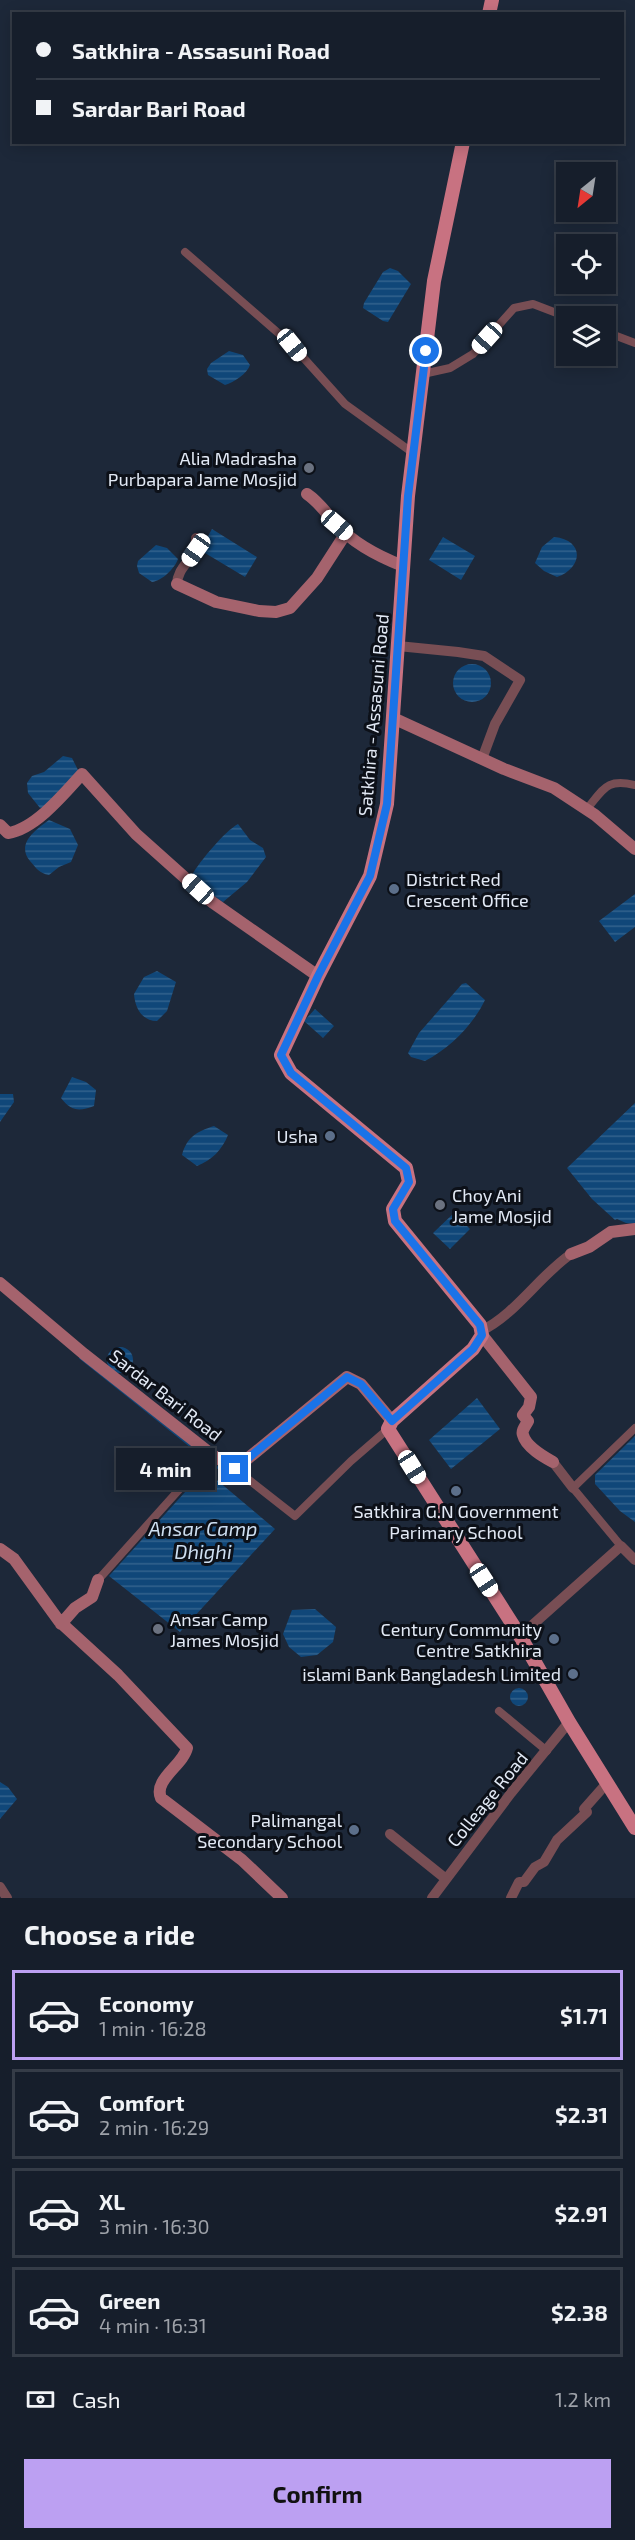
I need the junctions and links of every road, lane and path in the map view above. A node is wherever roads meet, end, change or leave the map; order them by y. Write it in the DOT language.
graph roads {
  1 [pos="463,144"];
  2 [pos="185,252"];
  3 [pos="556,313"];
  4 [pos="616,336"];
  5 [pos="635,343"];
  6 [pos="423,374"];
  7 [pos="413,453"];
  8 [pos="307,494"];
  9 [pos="346,533"];
  10 [pos="196,538"];
  11 [pos="403,566"];
  12 [pos="177,584"];
  13 [pos="398,646"];
  14 [pos="393,718"];
  15 [pos="482,759"];
  16 [pos="635,785"];
  17 [pos="586,810"];
  18 [pos="0,825"];
  19 [pos="635,849"];
  20 [pos="318,976"];
  21 [pos="635,1229"];
  22 [pos="571,1254"];
  23 [pos="0,1283"];
  24 [pos="481,1333"];
  25 [pos="390,1425"];
  26 [pos="635,1428"];
  27 [pos="211,1454"];
  28 [pos="553,1462"];
  29 [pos="235,1469"];
  30 [pos="573,1488"];
  31 [pos="635,1543"];
  32 [pos="0,1549"];
  33 [pos="628,1553"];
  34 [pos="98,1580"];
  35 [pos="61,1624"];
  36 [pos="520,1636"];
  37 [pos="499,1711"];
  38 [pos="569,1722"];
  39 [pos="548,1751"];
  40 [pos="607,1783"];
  41 [pos="635,1828"];
  42 [pos="390,1834"];
  43 [pos="446,1879"];
  44 [pos="0,1887"];
  45 [pos="7,1898"];
  46 [pos="282,1898"];
  47 [pos="432,1898"];
  48 [pos="511,1898"];
  1 -- 6 [label="main road, Satkhira - Assasuni Road"];
  2 -- 7 [label="street"];
  3 -- 6 [label="street"];
  4 -- 5 [label="street"];
  6 -- 7 [label="main road, Satkhira - Assasuni Road"];
  7 -- 11 [label="main road, Satkhira - Assasuni Road"];
  8 -- 9 [label="main road"];
  9 -- 11 [label="main road"];
  9 -- 12 [label="main road"];
  10 -- 12 [label="street"];
  11 -- 13 [label="main road, Satkhira - Assasuni Road"];
  13 -- 14 [label="main road, Satkhira - Assasuni Road"];
  13 -- 15 [label="street"];
  14 -- 15 [label="main road"];
  14 -- 20 [label="main road, Satkhira - Assasuni Road"];
  15 -- 17 [label="main road"];
  16 -- 17 [label="street"];
  17 -- 19 [label="main road"];
  18 -- 20 [label="main road"];
  20 -- 24 [label="main road, Satkhira - Assasuni Road"];
  21 -- 22 [label="main road"];
  22 -- 24 [label="street"];
  23 -- 27 [label="main road, Sardar Bari Road"];
  24 -- 25 [label="main road"];
  24 -- 28 [label="main road"];
  25 -- 29 [label="street"];
  25 -- 29 [label="main road"];
  25 -- 36 [label="main road"];
  26 -- 30 [label="street"];
  27 -- 29 [label="main road, Sardar Bari Road"];
  27 -- 34 [label="street"];
  28 -- 30 [label="street"];
  30 -- 33 [label="street"];
  31 -- 33 [label="street"];
  32 -- 35 [label="main road"];
  33 -- 36 [label="street"];
  34 -- 35 [label="main road"];
  35 -- 46 [label="main road"];
  36 -- 38 [label="main road"];
  37 -- 39 [label="street"];
  38 -- 39 [label="street, Colleage Road"];
  38 -- 40 [label="main road"];
  39 -- 43 [label="street, Colleage Road"];
  40 -- 41 [label="main road"];
  40 -- 48 [label="street"];
  42 -- 43 [label="street"];
  43 -- 47 [label="street, Colleage Road"];
  44 -- 45 [label="street"];
}
